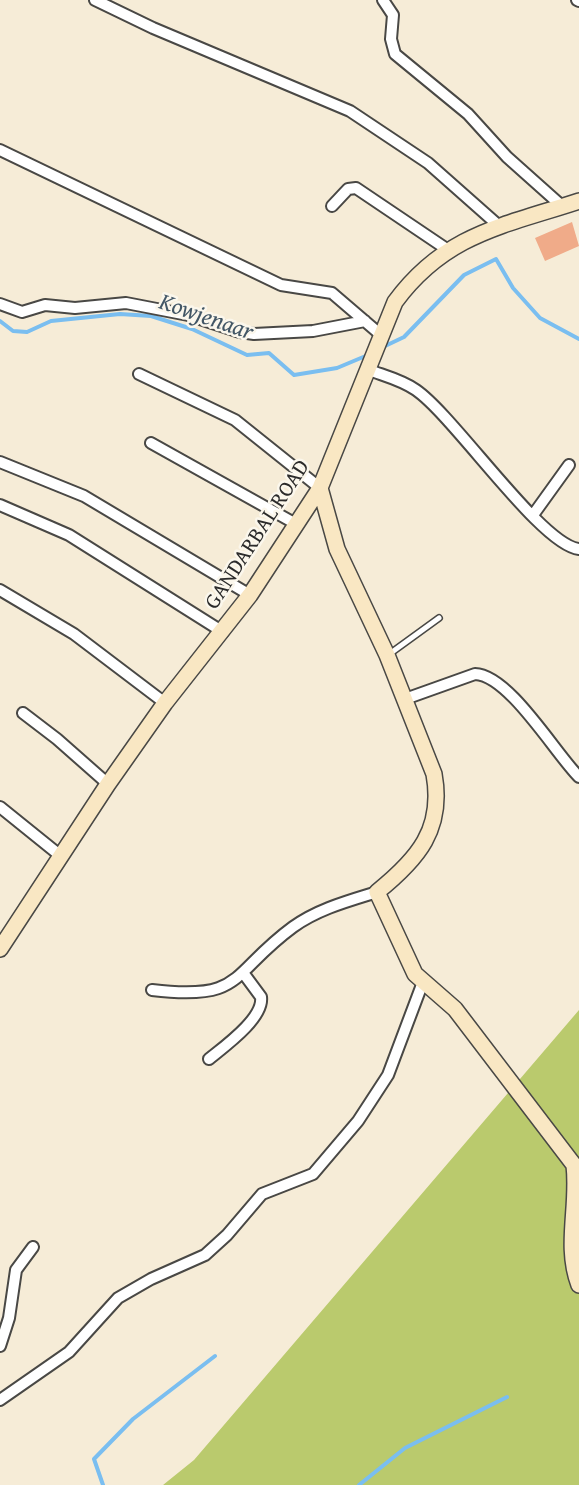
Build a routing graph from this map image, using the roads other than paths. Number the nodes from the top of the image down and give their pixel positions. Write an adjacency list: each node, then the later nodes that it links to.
1 (95, 0): 7 (street)
2 (383, 0): 6 (street)
3 (0, 150): 10 (street)
4 (579, 201): 6 (street, GANDARBAL ROAD)
5 (332, 207): 8 (street)
6 (563, 207): 7 (street, GANDARBAL ROAD)
7 (498, 225): 8 (street, GANDARBAL ROAD)
8 (448, 250): 11 (street, GANDARBAL ROAD)
9 (0, 304): 10 (street)
10 (365, 321): 11 (street)
11 (381, 336): 12 (street, GANDARBAL ROAD)
12 (369, 370): 17 (street, GANDARBAL ROAD); 19 (street)
13 (139, 374): 17 (street)
14 (151, 443): 20 (street)
15 (0, 462): 23 (street)
16 (569, 465): 19 (street)
17 (320, 488): 20 (street, GANDARBAL ROAD); 26 (street)
18 (0, 505): 25 (street)
19 (533, 515): 21 (street)
20 (296, 524): 23 (street, GANDARBAL ROAD)
21 (579, 549)
22 (0, 590): 28 (street)
23 (250, 595): 25 (street, GANDARBAL ROAD)
24 (439, 618): 26 (lane)
25 (223, 632): 28 (street, GANDARBAL ROAD)
26 (387, 656): 27 (street)
27 (405, 699): 30 (street); 34 (street)
28 (165, 703): 31 (street, GANDARBAL ROAD)
29 (23, 713): 31 (street)
30 (579, 777)
31 (108, 784): 33 (street, GANDARBAL ROAD)
32 (0, 807): 33 (street)
33 (62, 857): 35 (street, GANDARBAL ROAD)
34 (377, 892): 36 (street); 37 (street)
35 (0, 949)
36 (244, 974): 38 (street); 39 (street)
37 (423, 982): 41 (street); 43 (street)
38 (152, 990)
39 (209, 1059)
40 (33, 1247): 42 (street)
41 (579, 1285)
42 (0, 1346)
43 (0, 1400)

